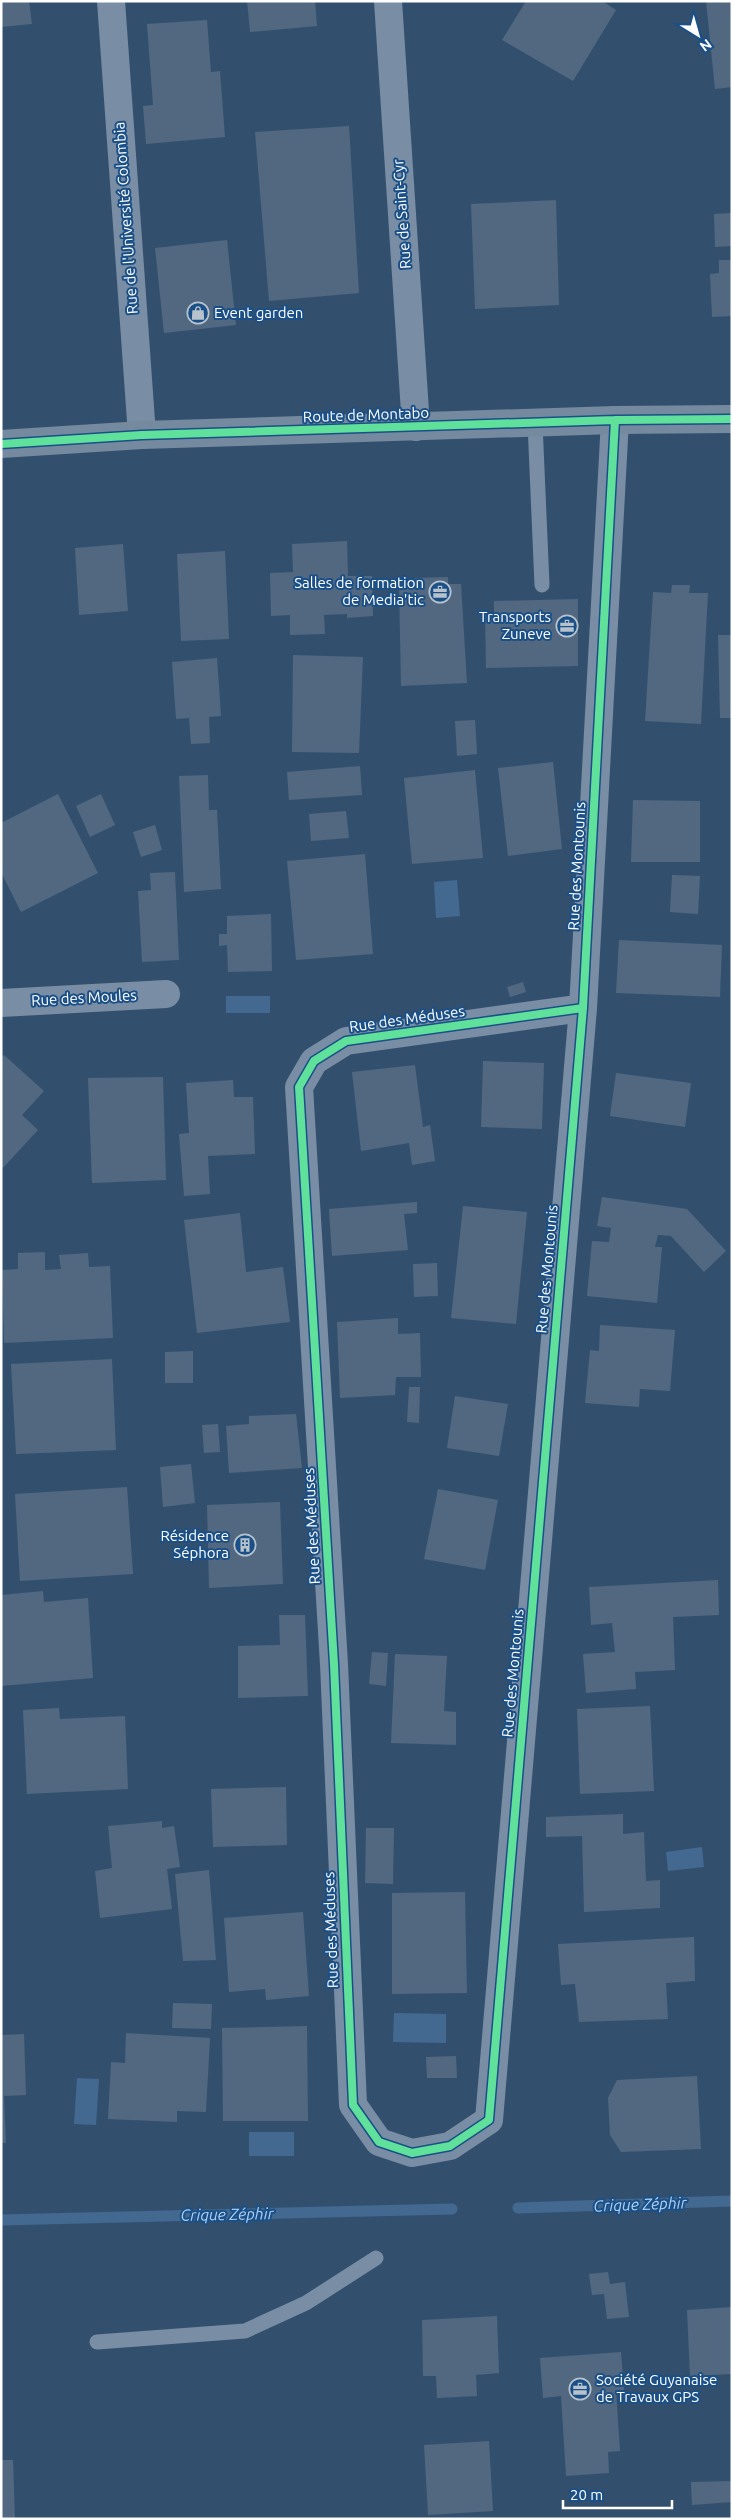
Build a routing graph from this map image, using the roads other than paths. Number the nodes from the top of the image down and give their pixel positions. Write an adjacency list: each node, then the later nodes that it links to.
1 (111, 1): 7 (street, Rue de l'Université Colombia)
2 (388, 1): 6 (street, Rue de Saint-Cyr)
3 (732, 419): 4 (main road, Route de Montabo)
4 (615, 420): 5 (main road, Route de Montabo); 12 (street, Rue des Montounis)
5 (535, 423): 6 (main road, Route de Montabo); 9 (lane)
6 (416, 427): 7 (main road, Route de Montabo)
7 (142, 435): 8 (main road, Route de Montabo)
8 (1, 444)
9 (542, 585)
10 (166, 994): 11 (street, Rue des Moules)
11 (1, 1003)
12 (583, 1008): 13 (street, Rue des Montounis); 13 (street, Rue des Méduses)
13 (489, 2120)
14 (376, 2258): 15 (lane)
15 (97, 2342)

